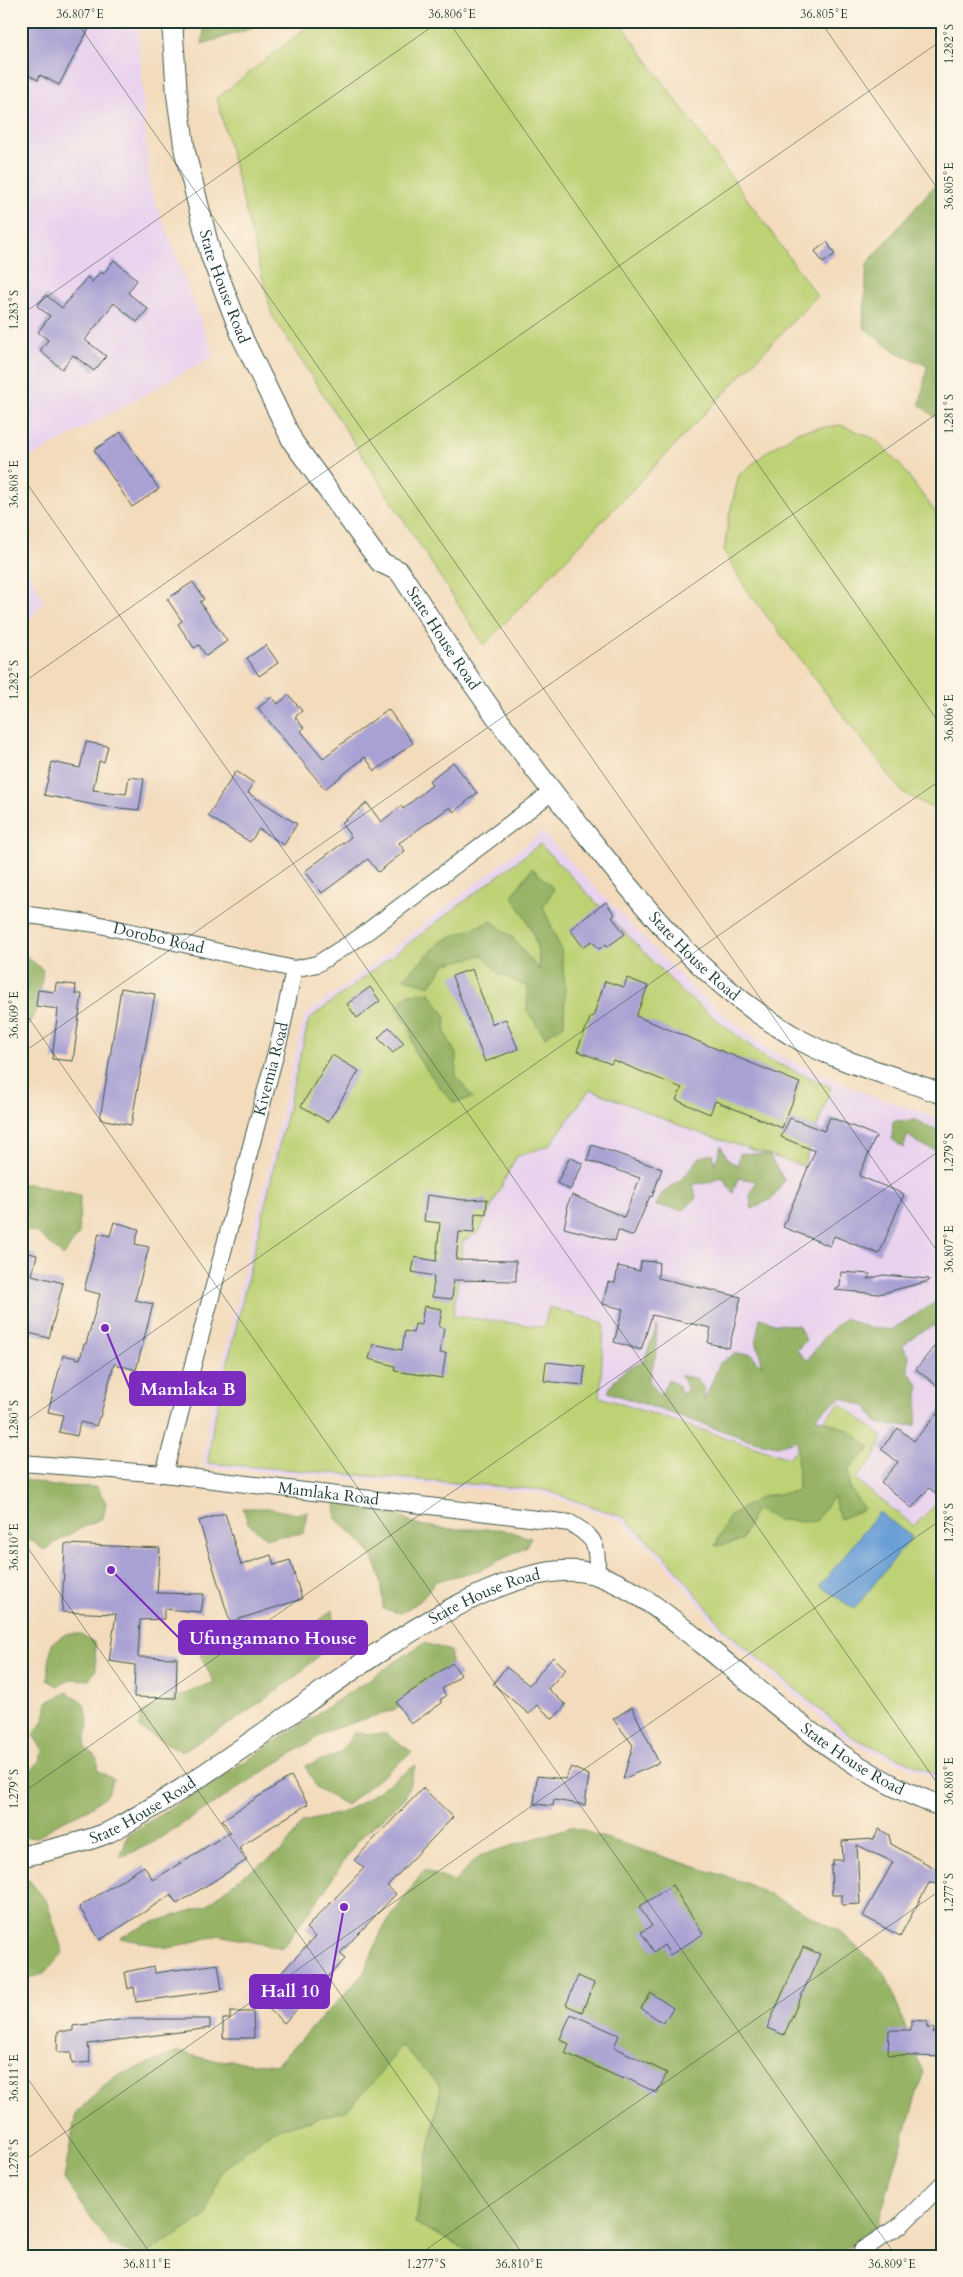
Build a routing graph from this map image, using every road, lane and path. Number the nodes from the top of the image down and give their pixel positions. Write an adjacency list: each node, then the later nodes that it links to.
1 (172, 21): 2 (street, State House Road)
2 (552, 792): 4 (street); 5 (street, State House Road)
3 (21, 914): 4 (street, Dorobo Road)
4 (294, 969): 7 (street, Kivemia Road)
5 (942, 1094)
6 (21, 1463): 7 (street, Mamlaka Road)
7 (164, 1474): 8 (street, Mamlaka Road)
8 (597, 1574): 9 (street, State House Road); 10 (street, State House Road)
9 (942, 1806)
10 (21, 1857)
11 (942, 2184): 12 (street)
12 (862, 2250)

